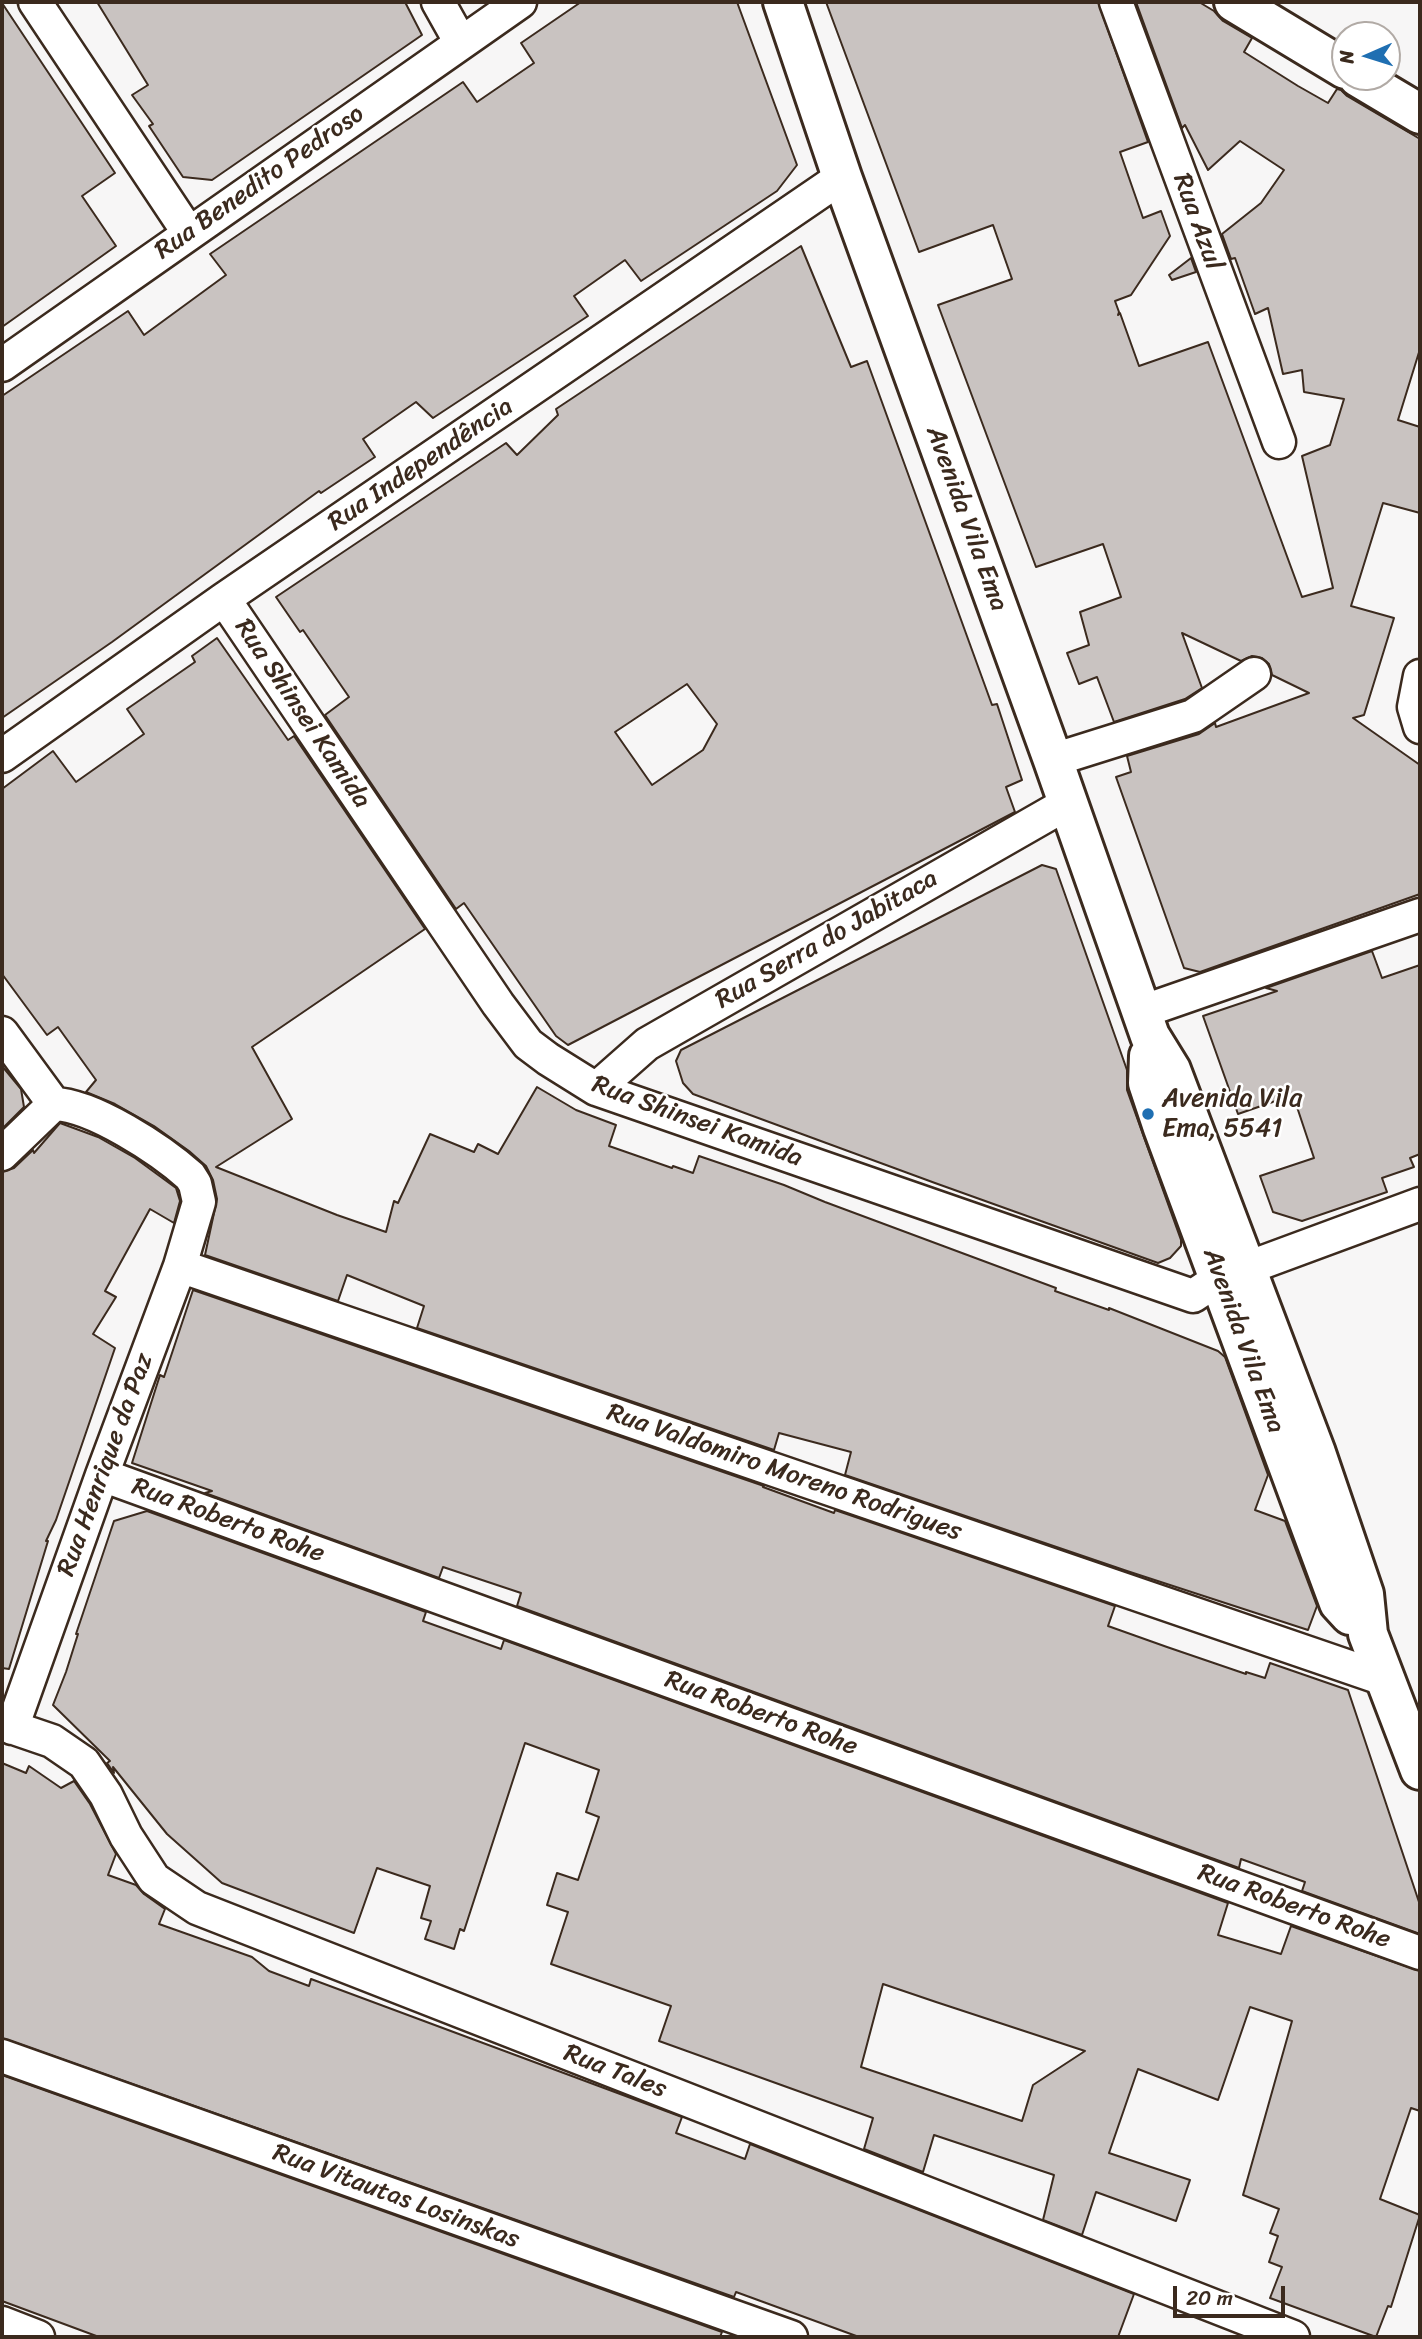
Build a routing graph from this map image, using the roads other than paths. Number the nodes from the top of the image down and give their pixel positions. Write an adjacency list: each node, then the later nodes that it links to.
1 (35, 2): 12 (street)
2 (438, 2): 7 (street)
3 (520, 2): 7 (street, Rua Benedito Pedroso)
4 (783, 2): 11 (main road, Avenida Vila Ema)
5 (1116, 2): 14 (street, Rua Azul)
6 (1240, 3): 8 (main road)
7 (461, 43): 12 (street, Rua Benedito Pedroso)
8 (1331, 60)
9 (1382, 91): 10 (main road)
10 (1420, 114)
11 (842, 177): 15 (street, Rua Independência); 20 (main road, Avenida Vila Ema)
12 (188, 232): 13 (street, Rua Benedito Pedroso)
13 (2, 365)
14 (1279, 442)
15 (224, 599): 19 (street, Rua Independência); 25 (street, Rua Shinsei Kamida)
16 (1254, 674): 20 (street)
17 (1420, 676): 18 (street)
18 (1420, 727)
19 (2, 756)
20 (1053, 761): 21 (main road, Avenida Vila Ema)
21 (1068, 803): 23 (main road, Avenida Vila Ema); 25 (street, Rua Serra do Jabitaca)
22 (1420, 915): 23 (street)
23 (1145, 1024): 30 (main road, Avenida Vila Ema)
24 (2, 1033): 26 (street)
25 (596, 1089): 30 (street, Rua Shinsei Kamida)
26 (54, 1104): 27 (street); 29 (street, Rua Henrique da Paz)
27 (2, 1154)
28 (1420, 1204): 30 (street)
29 (180, 1266): 31 (street, Rua Henrique da Paz); 32 (street, Rua Valdomiro Moreno Rodrigues)
30 (1233, 1273): 32 (main road, Avenida Vila Ema)
31 (102, 1475): 33 (street, Rua Henrique da Paz); 35 (street, Rua Roberto Rohe)
32 (1387, 1680): 34 (main road, Avenida Vila Ema)
33 (7, 1726): 40 (street, Rua Tales)
34 (1420, 1770)
35 (1420, 1953)
36 (2, 2056): 39 (street, Rua Vitautas Losinskas)
37 (2, 2323): 38 (street)
38 (38, 2337)
39 (791, 2337)
40 (1293, 2337)

